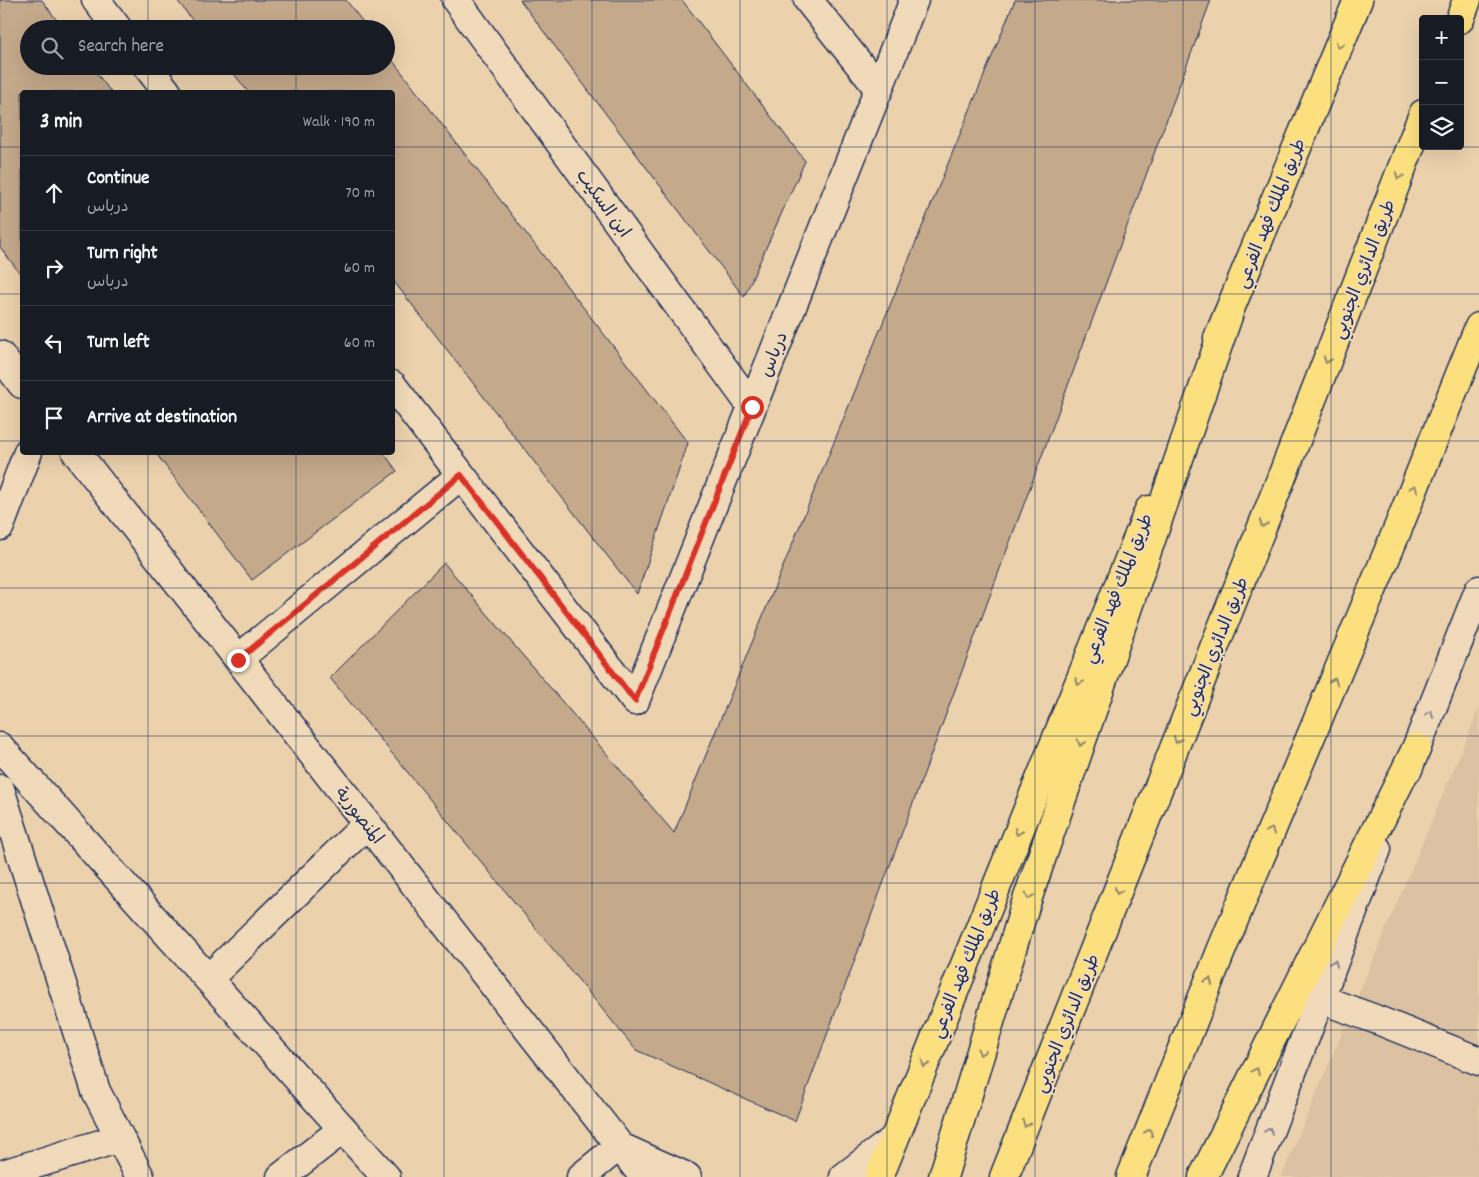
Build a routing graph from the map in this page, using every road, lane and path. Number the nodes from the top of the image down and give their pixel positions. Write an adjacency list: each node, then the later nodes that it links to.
1 (96, 0): 8 (street)
2 (456, 0): 18 (street, ابن السكيب)
3 (808, 0): 10 (street)
4 (914, 0): 10 (street, درباس)
5 (1358, 0): 13 (main road, طريق الملك فهد الفرعي, one-way to 13)
6 (1467, 0): 7 (main road)
7 (1461, 15)
8 (111, 20)
9 (154, 75): 11 (street)
10 (879, 89): 18 (street, درباس)
11 (165, 90)
12 (1419, 124): 46 (main road, طريق الدائري الجنوبي, one-way to 46)
13 (1228, 316): 34 (main road, طريق الملك فهد الفرعي, one-way to 34); 45 (main road, one-way to 45)
14 (1479, 327): 47 (main road, one-way to 14)
15 (0, 355): 16 (street)
16 (20, 381)
17 (395, 389): 21 (street, درباس)
18 (752, 407): 21 (street, درباس)
19 (27, 455): 22 (street)
20 (78, 455): 24 (street, المنصورية)
21 (461, 475): 24 (street)
22 (0, 526)
23 (1479, 590): 26 (street, one-way to 23)
24 (238, 660): 28 (street, المنصورية)
25 (0, 747): 29 (street)
26 (1417, 747): 30 (street, one-way to 26); 48 (main road, one-way to 26)
27 (0, 789): 33 (street)
28 (367, 824): 29 (street); 35 (street, المنصورية)
29 (208, 979): 32 (street)
30 (1320, 1000): 31 (street); 49 (street, one-way to 30)
31 (1479, 1061)
32 (343, 1129): 38 (street); 39 (street)
33 (120, 1138): 36 (street); 37 (street)
34 (894, 1139): 43 (street); 44 (main road, طريق الملك فهد الفرعي)
35 (619, 1146): 40 (street); 41 (street, المنصورية); 42 (street)
36 (0, 1175)
37 (140, 1177)
38 (281, 1177)
39 (386, 1177)
40 (581, 1177)
41 (644, 1177)
42 (687, 1177)
43 (844, 1177)
44 (879, 1177)
45 (943, 1177)
46 (1004, 1177)
47 (1131, 1177)
48 (1203, 1177)
49 (1252, 1177)

